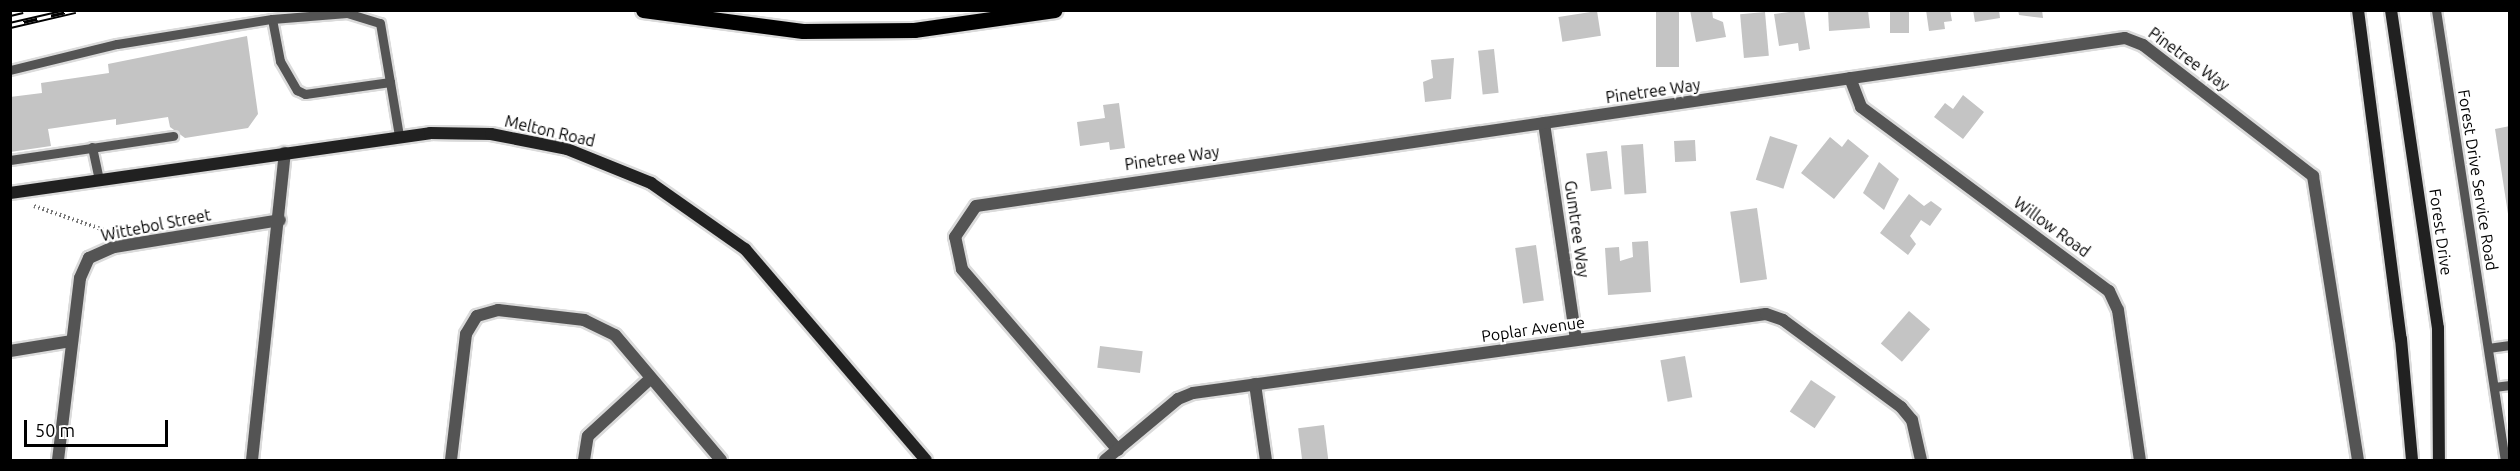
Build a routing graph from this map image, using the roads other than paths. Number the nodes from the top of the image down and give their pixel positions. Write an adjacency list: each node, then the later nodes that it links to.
1 (643, 10): 2 (main road)
2 (1055, 10)
3 (2358, 10): 40 (street)
4 (2391, 10): 41 (street, Forest Drive)
5 (2436, 10): 22 (lane, Forest Drive Service Road)
6 (272, 19): 7 (lane); 9 (lane); 9 (lane)
7 (10, 70)
8 (1850, 78): 10 (street, Pinetree Way); 38 (street, Willow Road); 39 (street, Pinetree Way)
9 (390, 82): 12 (lane)
10 (1544, 123): 19 (street, Gumtree Way); 28 (street, Pinetree Way)
11 (173, 136): 13 (lane)
12 (399, 136): 14 (street, Melton Road); 34 (street, Melton Road)
13 (92, 147): 15 (lane); 16 (lane)
14 (285, 153): 16 (street, Melton Road); 18 (street)
15 (10, 159)
16 (99, 179): 17 (street, Melton Road)
17 (10, 193)
18 (280, 220): 20 (street, Wittebol Street); 30 (street)
19 (1576, 339): 25 (street, Poplar Avenue); 37 (street, Poplar Avenue)
20 (72, 341): 23 (street); 29 (street, Wittebol Street)
21 (2510, 345): 22 (lane)
22 (2488, 348): 27 (lane, Forest Drive Service Road)
23 (10, 351)
24 (650, 379): 31 (street); 32 (street); 33 (street)
25 (1255, 384): 28 (street, Poplar Avenue); 36 (street)
26 (2510, 385): 27 (lane)
27 (2494, 387): 42 (lane, Forest Drive Service Road)
28 (1118, 450): 35 (street, Poplar Avenue)
29 (58, 460)
30 (252, 460)
31 (451, 460)
32 (584, 460)
33 (721, 460)
34 (926, 460)
35 (1105, 460)
36 (1266, 460)
37 (1921, 460)
38 (2140, 460)
39 (2358, 460)
40 (2412, 460)
41 (2439, 460)
42 (2505, 460)

